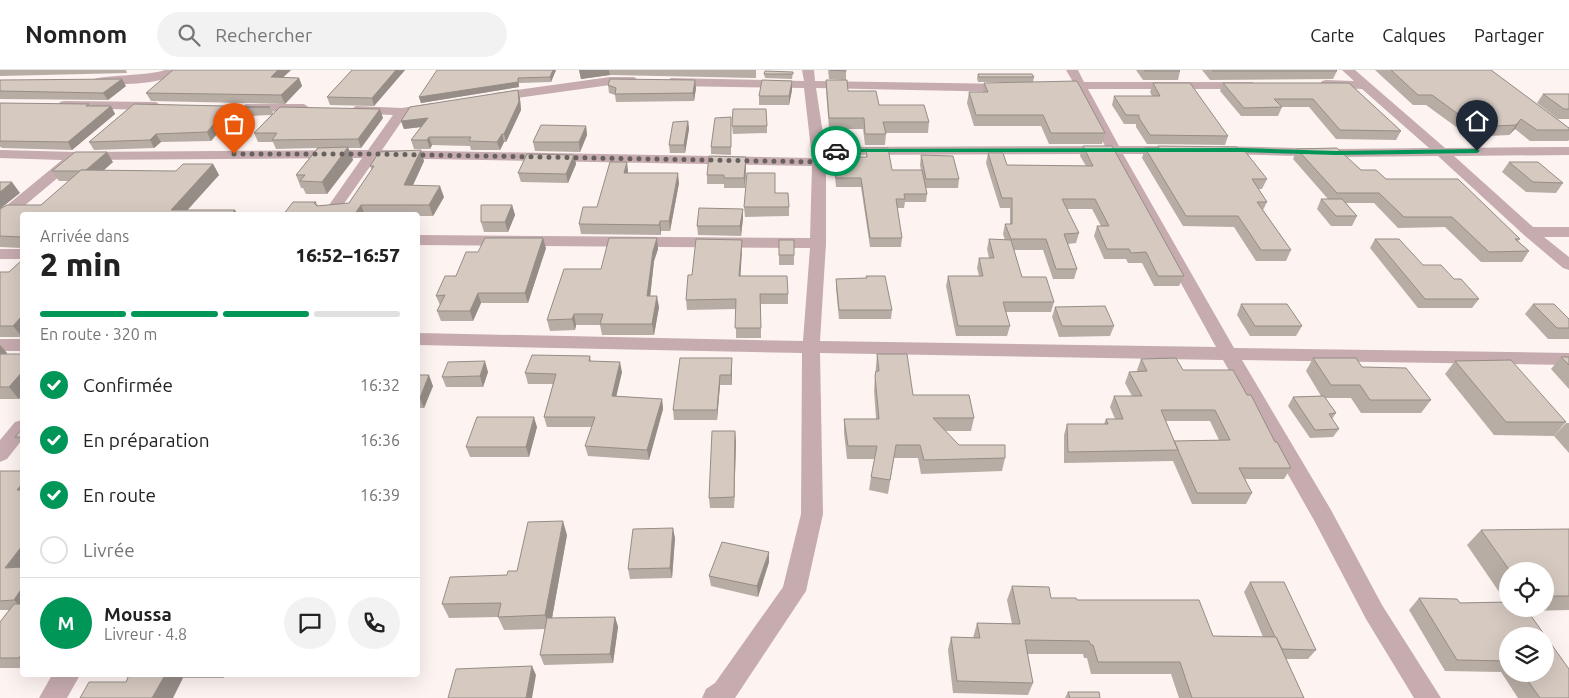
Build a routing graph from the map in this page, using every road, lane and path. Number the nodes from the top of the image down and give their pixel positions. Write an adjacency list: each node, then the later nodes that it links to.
1 (175, 70): 5 (street)
2 (1072, 70): 9 (street)
3 (1348, 70): 8 (street)
4 (809, 78): 10 (street); 12 (street); 31 (street)
5 (87, 80)
6 (1318, 84): 8 (street)
7 (1258, 85): 9 (street)
8 (1364, 85): 26 (street)
9 (1079, 86): 11 (street); 23 (street)
10 (1025, 87)
11 (1043, 87)
12 (487, 98)
13 (449, 104): 20 (street)
14 (49, 105): 15 (street)
15 (136, 106): 16 (street); 21 (street)
16 (166, 106)
17 (233, 107): 18 (street)
18 (320, 109)
19 (339, 109): 20 (street)
20 (402, 112): 29 (street)
21 (121, 118)
22 (91, 143): 30 (street)
23 (1114, 150): 24 (street); 31 (street); 45 (street)
24 (1183, 150)
25 (1202, 150): 26 (street)
26 (1440, 151): 27 (street); 34 (street)
27 (1569, 151)
28 (0, 154): 30 (street)
29 (372, 154): 30 (street); 31 (street); 32 (street)
30 (76, 156): 33 (street)
31 (819, 156): 37 (street)
32 (331, 212)
33 (0, 219)
34 (1529, 232): 35 (street); 40 (street)
35 (1569, 232)
36 (420, 240): 37 (street)
37 (818, 243): 44 (street)
38 (0, 254): 39 (street)
39 (20, 254)
40 (1569, 265)
41 (420, 339): 44 (street)
42 (20, 345): 43 (street)
43 (0, 346)
44 (811, 347): 45 (street); 51 (street)
45 (1229, 354): 46 (street); 52 (street)
46 (1569, 359)
47 (20, 429): 48 (street)
48 (0, 454)
49 (66, 677): 50 (street)
50 (52, 698)
51 (715, 698)
52 (1428, 698)

